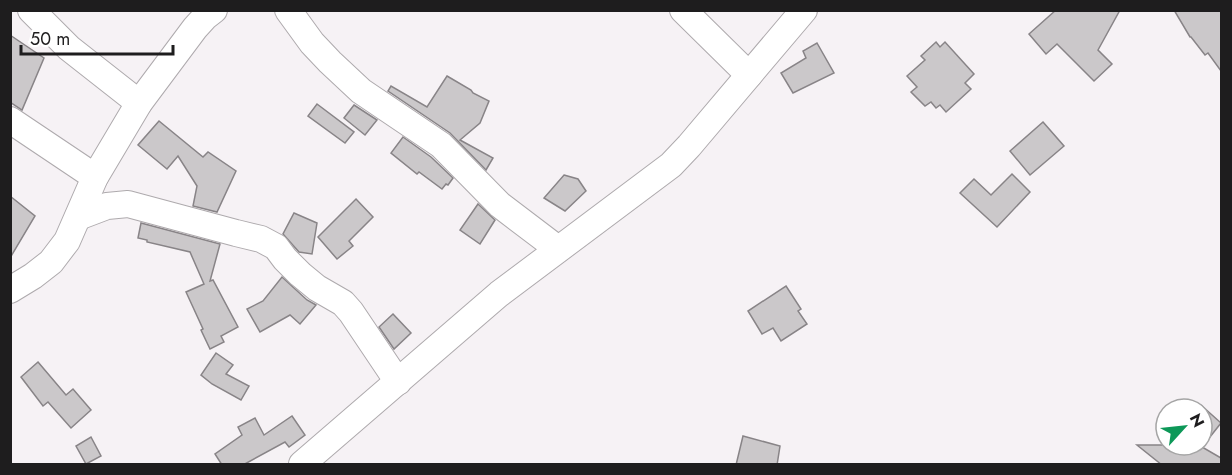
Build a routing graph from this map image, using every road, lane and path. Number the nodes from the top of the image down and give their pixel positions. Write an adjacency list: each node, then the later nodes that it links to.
1 (31, 10): 7 (street)
2 (214, 10): 7 (street)
3 (288, 10): 11 (street)
4 (683, 10): 6 (street)
5 (804, 10): 6 (street)
6 (749, 75): 11 (street)
7 (139, 103): 9 (street)
8 (10, 120): 9 (street)
9 (95, 177): 10 (street)
10 (78, 217): 12 (street); 13 (street)
11 (558, 249): 13 (street)
12 (10, 290)
13 (398, 382): 14 (street)
14 (303, 465)

